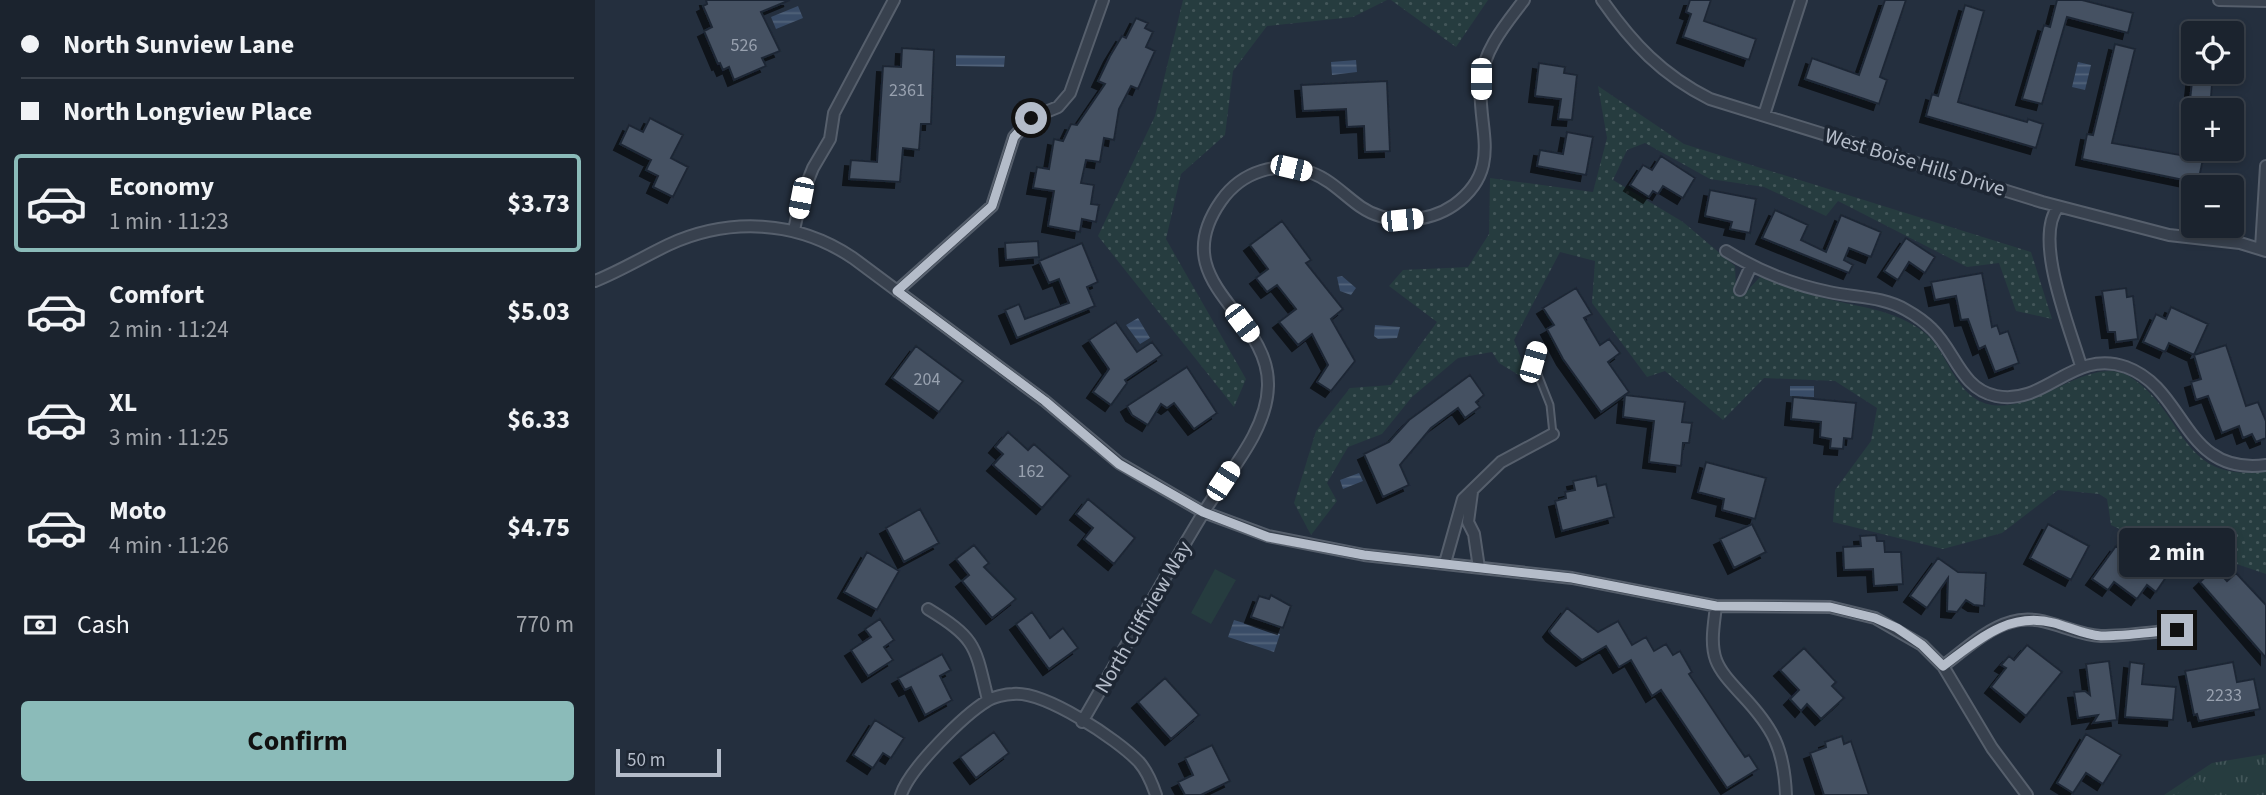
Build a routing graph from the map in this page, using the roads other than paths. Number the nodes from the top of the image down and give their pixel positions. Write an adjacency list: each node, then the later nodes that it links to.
1 (894, 0): 11 (street)
2 (1103, 0): 17 (street)
3 (1524, 0): 23 (street, North Cliffview Way)
4 (1602, 0): 8 (street, West Boise Hills Drive)
5 (1801, 0): 8 (street)
6 (2219, 0): 7 (street)
7 (2266, 1)
8 (1764, 115): 10 (street, West Boise Hills Drive)
9 (2266, 166): 12 (street)
10 (2058, 206): 12 (street, West Boise Hills Drive); 19 (street)
11 (795, 230): 15 (street); 17 (street)
12 (2264, 250)
13 (1726, 251): 14 (street)
14 (1751, 266): 16 (street); 19 (street)
15 (595, 281)
16 (1740, 289)
17 (897, 291): 23 (street)
18 (1537, 348): 20 (lane)
19 (2081, 366): 21 (street)
20 (1553, 433): 22 (street)
21 (2266, 465)
22 (1472, 492): 24 (street); 25 (street)
23 (1203, 512): 26 (street); 33 (street, North Cliffview Way)
24 (1454, 527): 25 (street); 26 (street)
25 (1471, 529): 27 (street)
26 (1445, 563): 27 (street)
27 (1479, 568): 28 (street)
28 (1716, 606): 31 (street); 36 (street)
29 (928, 608): 32 (street)
30 (2177, 630): 31 (street)
31 (1943, 666): 37 (street)
32 (988, 700): 33 (street); 34 (street)
33 (1083, 722): 35 (street)
34 (901, 795)
35 (1156, 795)
36 (1786, 795)
37 (2027, 795)

